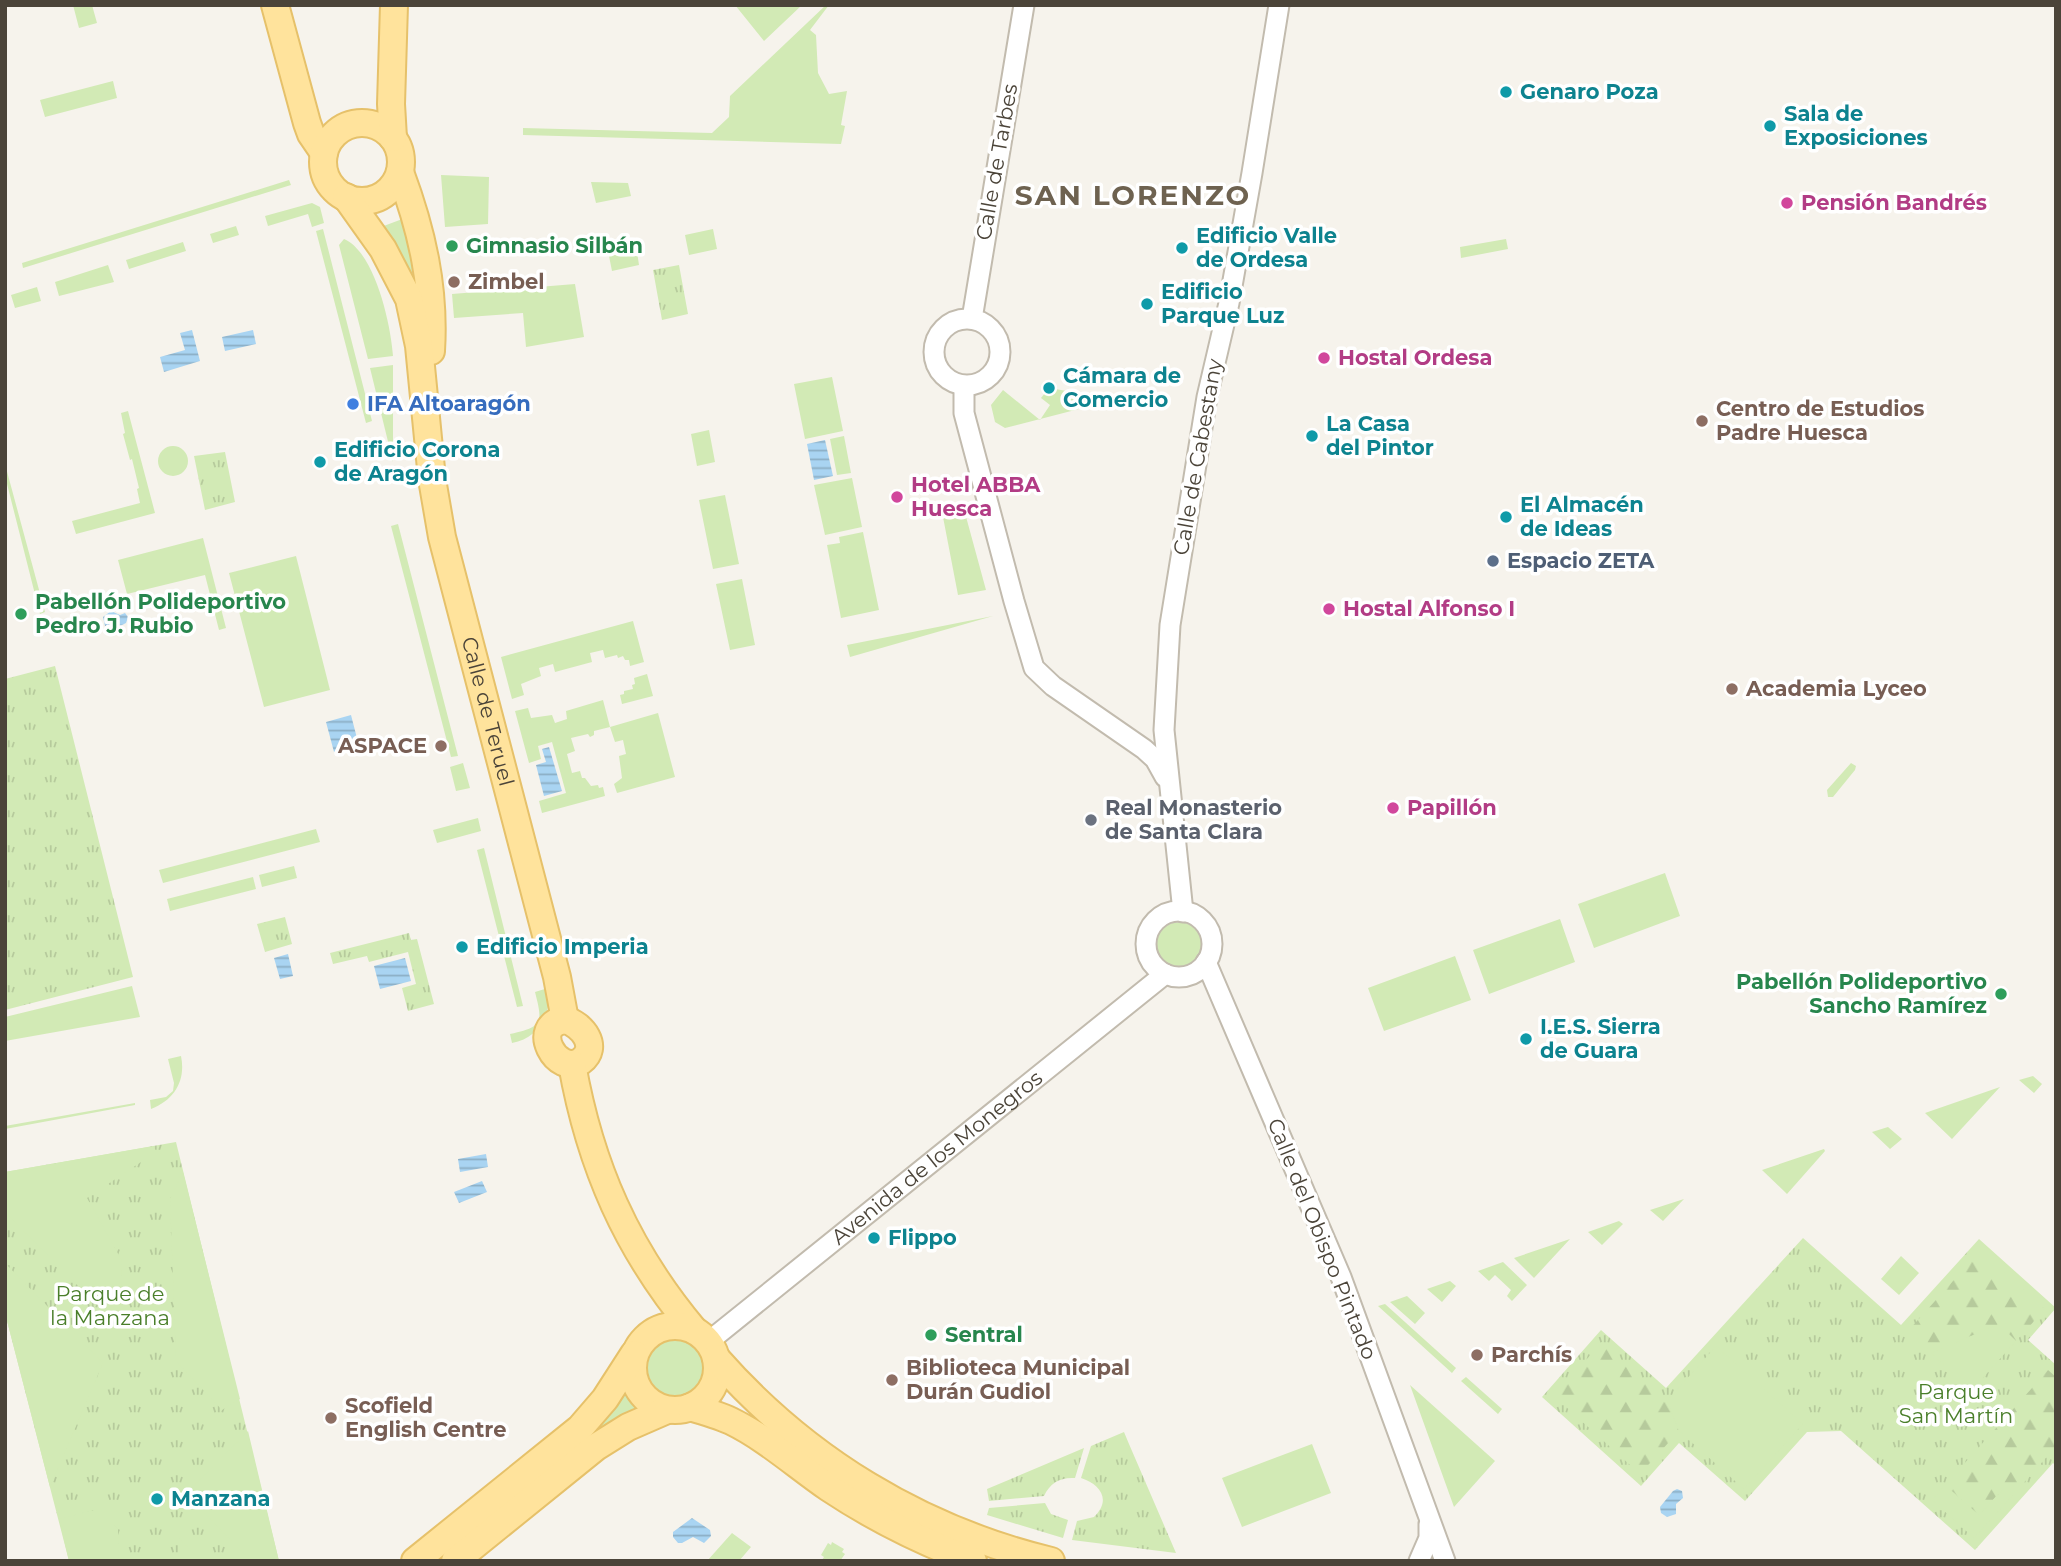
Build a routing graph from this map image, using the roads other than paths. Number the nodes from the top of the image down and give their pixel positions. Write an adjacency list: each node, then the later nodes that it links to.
1 (275, 5): 6 (main road)
2 (394, 5): 5 (main road)
3 (1024, 5): 9 (street, Calle de Tarbes)
4 (1279, 5): 12 (street, Calle de Cabestany)
5 (393, 138): 6 (main road); 7 (main road)
6 (324, 153): 8 (main road)
7 (400, 172): 8 (main road); 11 (main road, Calle de Teruel)
8 (346, 197): 11 (main road, Calle de Teruel)
9 (972, 319): 10 (street); 10 (street)
10 (964, 386): 12 (street)
11 (425, 398): 16 (main road, Calle de Teruel)
12 (1168, 784): 13 (street, Calle de Cabestany)
13 (1184, 912): 14 (street); 15 (street)
14 (1206, 962): 15 (street); 21 (street, Calle del Obispo Pintado)
15 (1161, 977): 18 (street, Avenida de los Monegros)
16 (644, 1263): 17 (main road); 18 (main road)
17 (659, 1328): 18 (main road); 19 (main road)
18 (706, 1343): 20 (main road); 25 (main road)
19 (634, 1354): 20 (main road); 22 (main road)
20 (679, 1408): 23 (main road); 24 (main road)
21 (1430, 1520): 26 (street); 27 (street, Calle del Obispo Pintado)
22 (415, 1561)
23 (456, 1561)
24 (973, 1561)
25 (1051, 1561)
26 (1419, 1561)
27 (1445, 1561)

